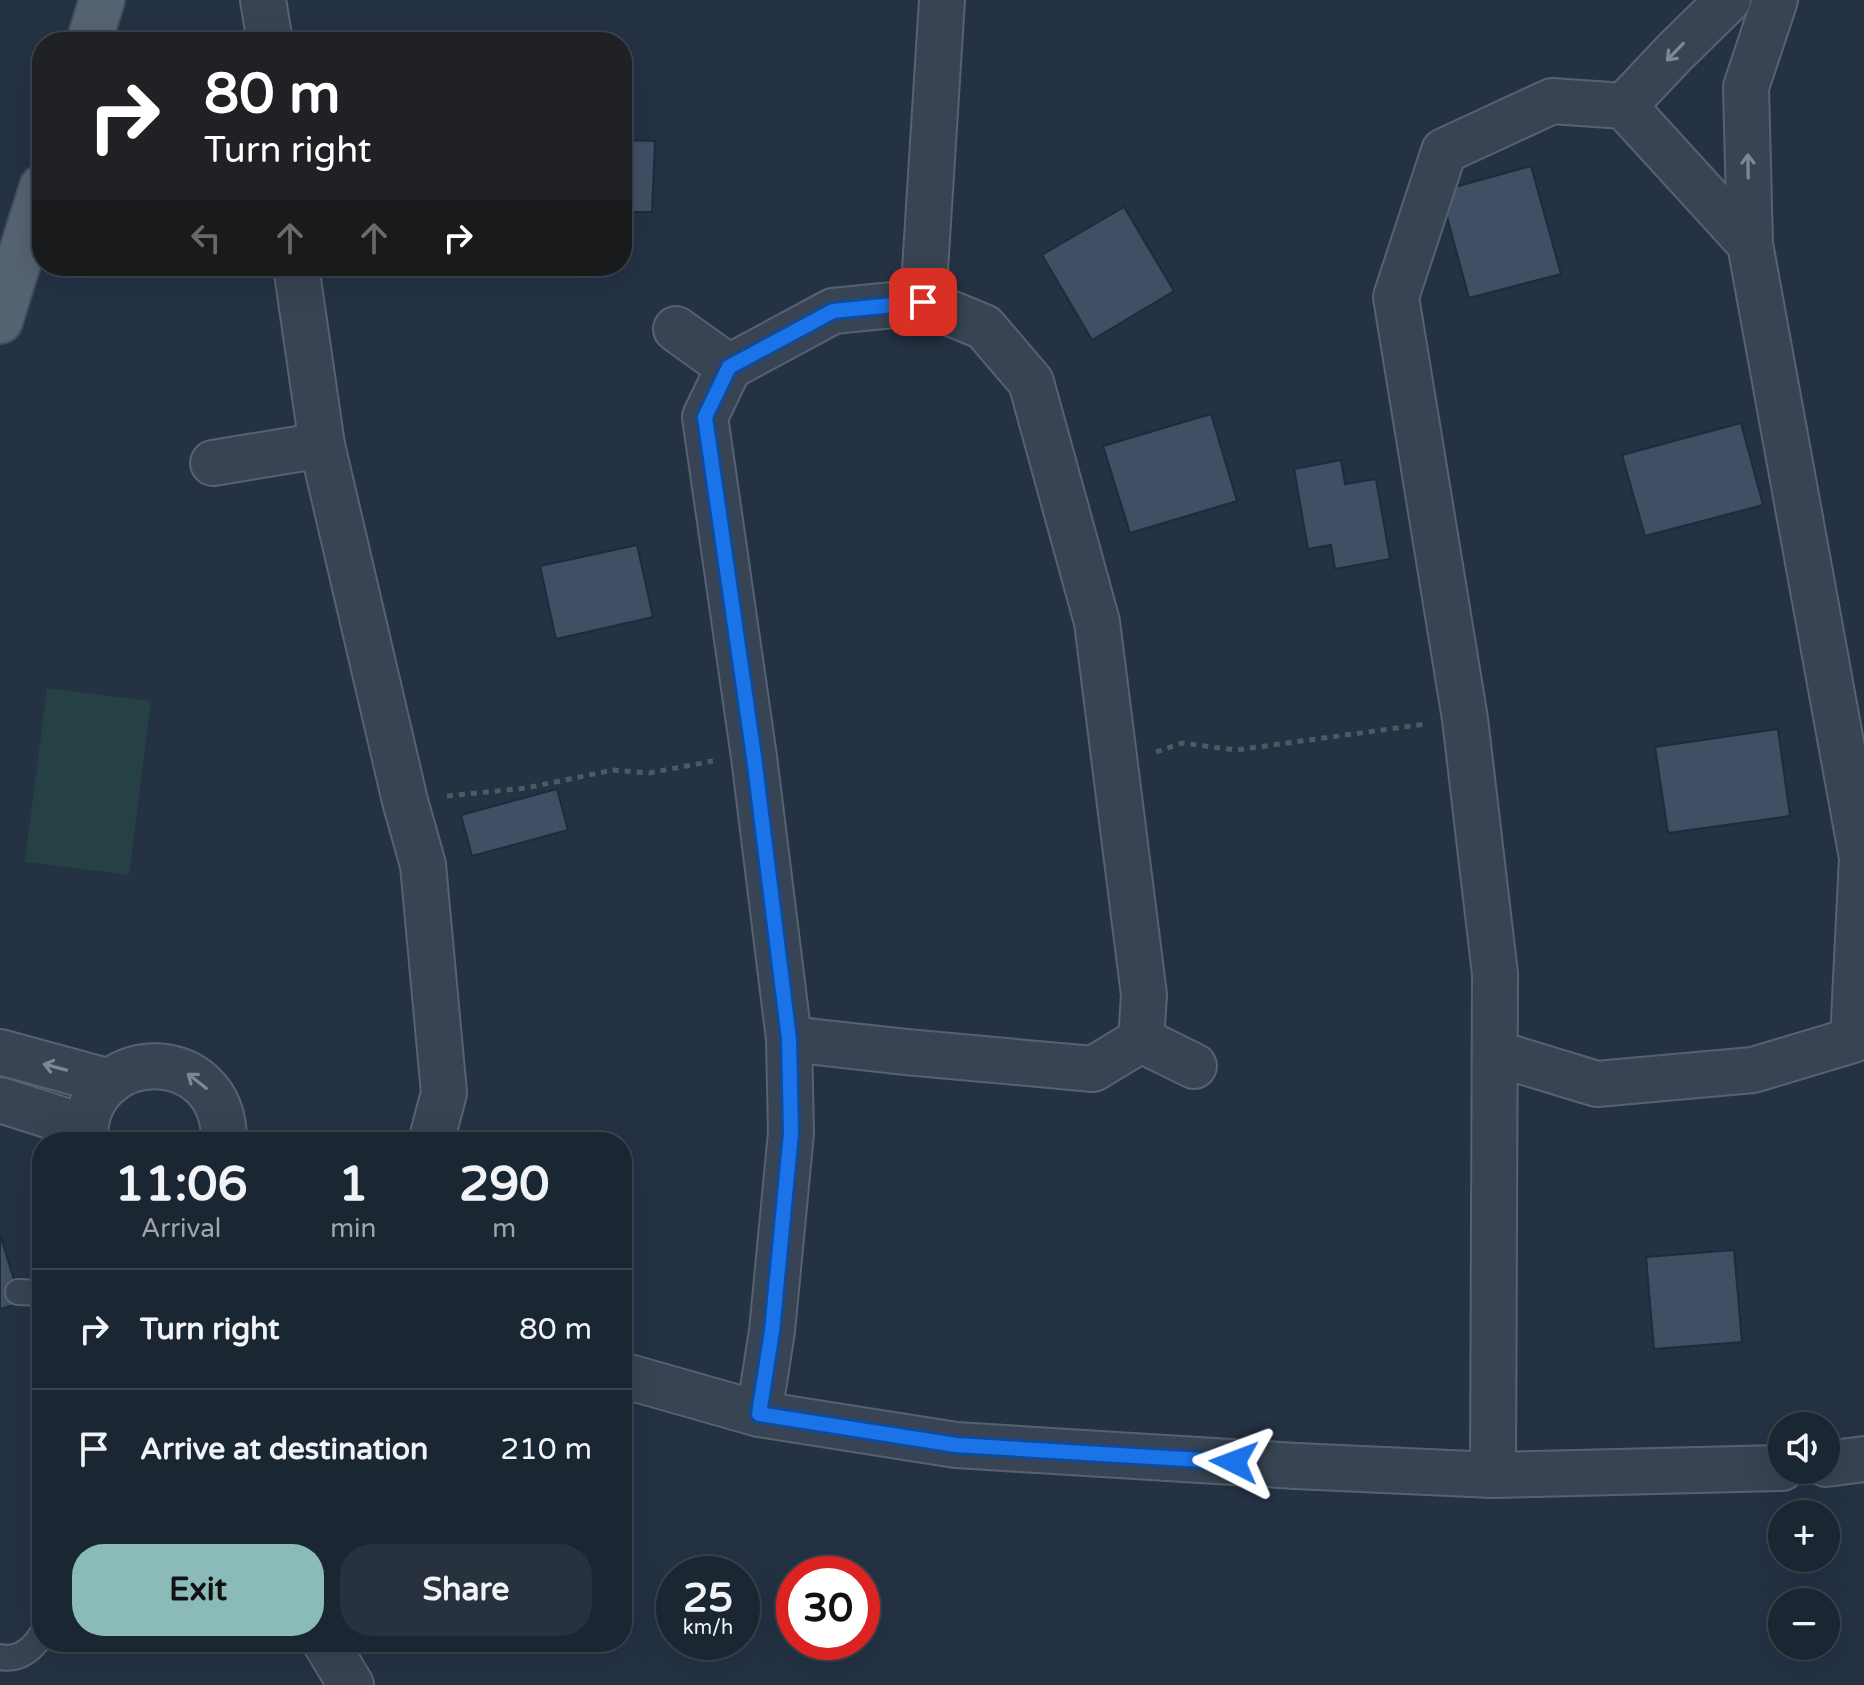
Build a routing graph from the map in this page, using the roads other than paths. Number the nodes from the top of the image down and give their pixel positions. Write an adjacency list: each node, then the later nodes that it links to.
1 (102, 0): 6 (main road)
2 (263, 0): 7 (street)
3 (942, 0): 12 (street)
4 (1728, 0): 8 (street, one-way to 8)
5 (1775, 0): 10 (street, one-way to 5)
6 (92, 32)
7 (268, 32)
8 (1624, 106): 10 (street); 22 (street)
9 (32, 219): 13 (main road)
10 (1750, 244): 20 (street)
11 (297, 276): 16 (street)
12 (923, 302): 15 (street); 19 (street)
13 (0, 321)
14 (676, 329): 15 (street)
15 (729, 367): 18 (street)
16 (322, 445): 17 (street); 29 (street)
17 (213, 463)
18 (789, 1039): 19 (street); 31 (street)
19 (1141, 1040): 23 (street)
20 (1858, 1043): 22 (street)
21 (0, 1052): 24 (street, one-way to 21)
22 (1495, 1053): 35 (street)
23 (1194, 1066)
24 (110, 1082): 27 (street); 28 (street, one-way to 24)
25 (0, 1100): 26 (street)
26 (78, 1132)
27 (86, 1132)
28 (224, 1132)
29 (434, 1132)
30 (632, 1378): 31 (street)
31 (759, 1414): 35 (street)
32 (1864, 1459): 33 (street)
33 (1840, 1462)
34 (1768, 1468): 35 (street)
35 (1493, 1475)
36 (32, 1649): 38 (lane)
37 (331, 1652): 39 (street)
38 (0, 1657)
39 (351, 1685)

